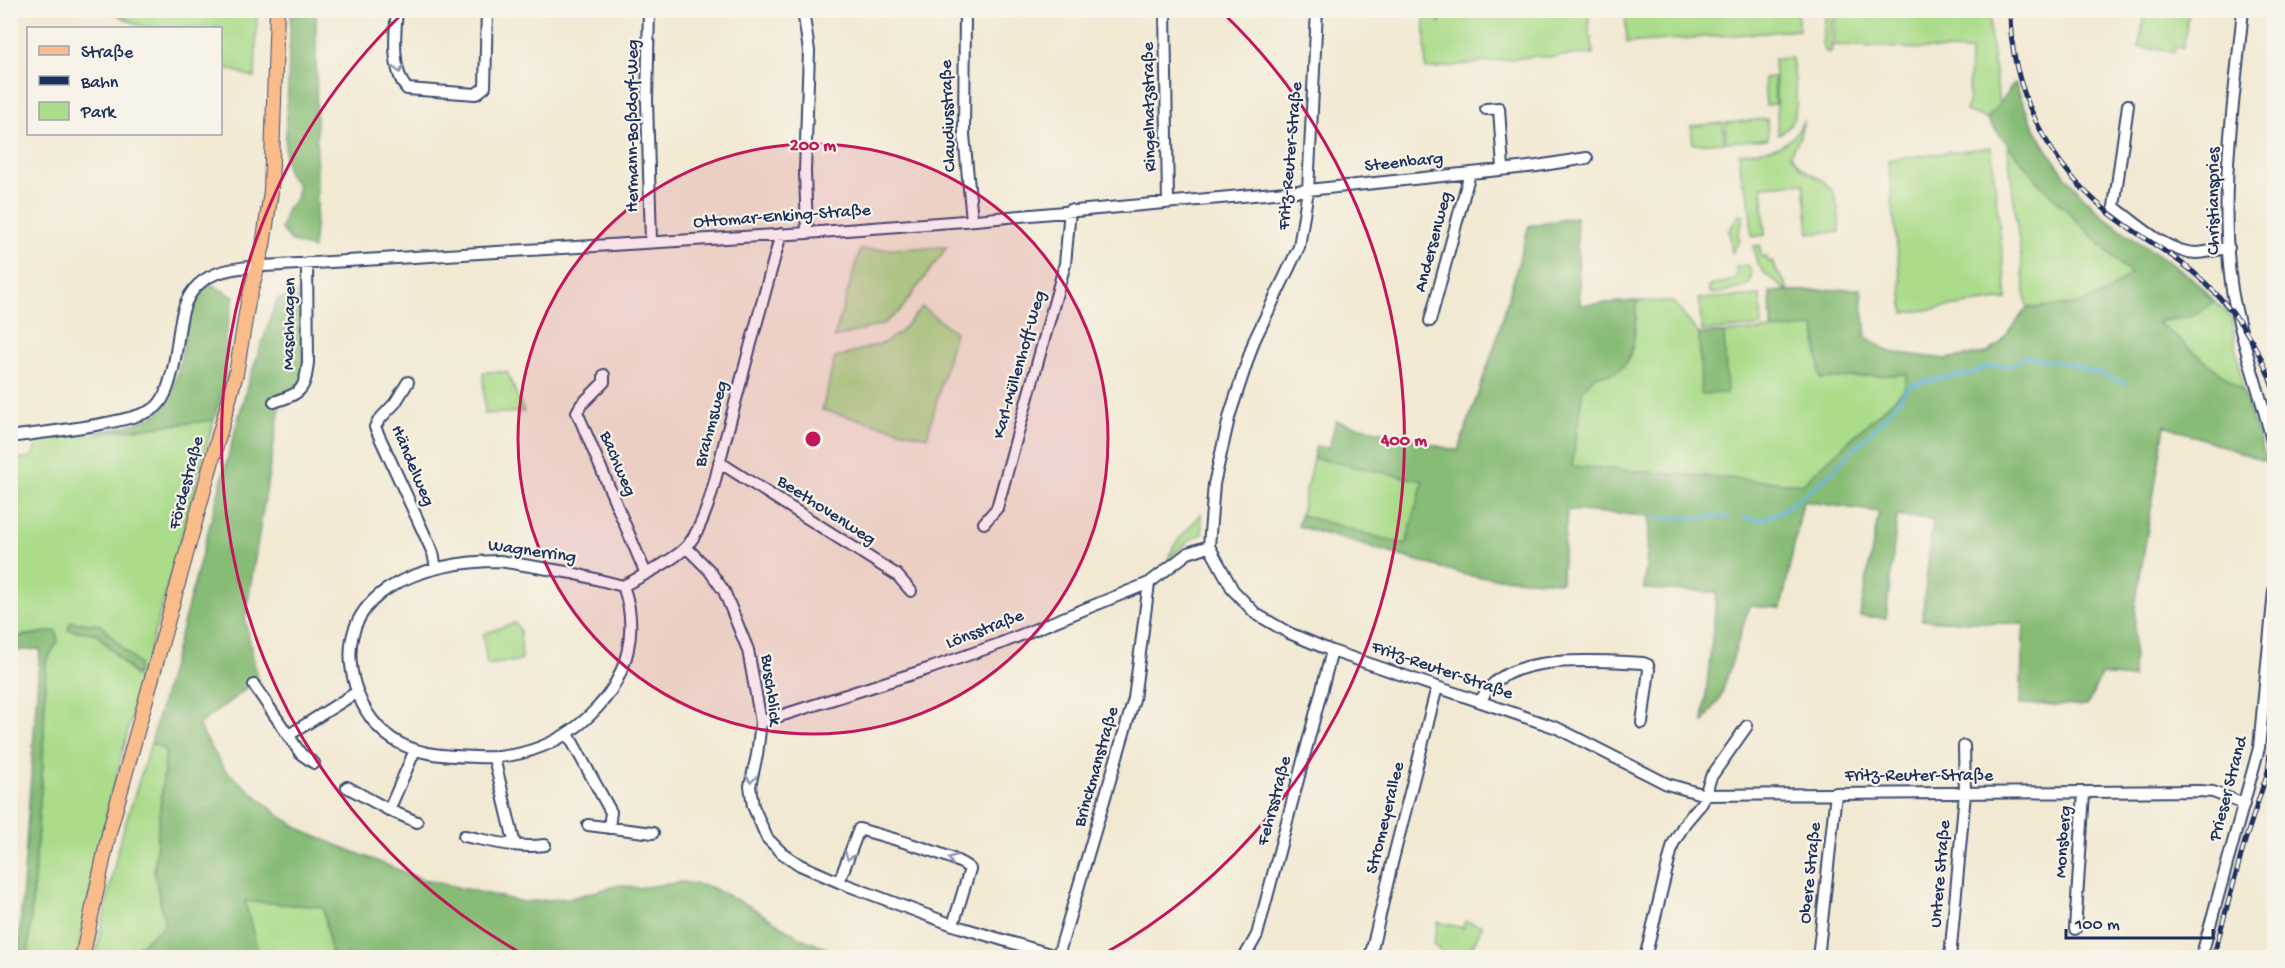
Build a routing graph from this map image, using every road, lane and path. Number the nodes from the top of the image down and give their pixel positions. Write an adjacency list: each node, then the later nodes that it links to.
1 (277, 10): 24 (main road, Fördestraße)
2 (397, 10): 3 (street, one-way to 3)
3 (487, 10)
4 (649, 10): 21 (street, Hermann-Boßdorf-Weg)
5 (803, 10): 19 (street)
6 (965, 10): 18 (street, Claudiusstraße)
7 (1165, 10): 16 (street, Ringelnatzstraße)
8 (1317, 10): 15 (street, Fritz-Reuter-Straße)
9 (2243, 10): 22 (street, Christianspries)
10 (2128, 105): 22 (street)
11 (1486, 109): 13 (street)
12 (1587, 158): 13 (street, Steenbarg)
13 (1503, 168): 14 (street, Steenbarg)
14 (1470, 173): 15 (street, Steenbarg); 25 (street, Andersenweg)
15 (1308, 190): 16 (street, Ottomar-Enking-Straße); 33 (street, Fritz-Reuter-Straße)
16 (1168, 202): 17 (street, Ottomar-Enking-Straße)
17 (1070, 210): 18 (street, Ottomar-Enking-Straße); 32 (street, Karl-Müllenhoff-Weg)
18 (972, 220): 19 (street, Ottomar-Enking-Straße)
19 (807, 233): 20 (street, Ottomar-Enking-Straße)
20 (781, 234): 21 (street, Ottomar-Enking-Straße); 31 (street, Brahmsweg)
21 (651, 242): 23 (street, Ottomar-Enking-Straße)
22 (2229, 248): 30 (street, Christianspries)
23 (307, 263): 24 (street, Ottomar-Enking-Straße); 28 (street, Maschhagen)
24 (258, 266): 29 (street, Ottomar-Enking-Straße); 73 (main road, Fördestraße)
25 (1430, 321)
26 (604, 375): 36 (street, Bachweg)
27 (408, 382): 35 (street, Händelweg)
28 (274, 402)
29 (10, 436)
30 (2274, 449)
31 (719, 462): 34 (street, Brahmsweg); 39 (street, Beethovenweg)
32 (984, 523)
33 (1209, 546): 37 (street, Lönsstraße); 41 (street, Fritz-Reuter-Straße)
34 (686, 547): 36 (street, Brahmsweg); 46 (street, Buschblick)
35 (436, 568): 38 (street, Wagnerring); 44 (street, Wagnerring)
36 (646, 574): 38 (street, Brahmsweg)
37 (1149, 583): 46 (street, Lönsstraße); 74 (street, Brinckmanstraße)
38 (623, 586): 49 (street, Wagnerring)
39 (911, 591)
40 (2274, 591): 60 (street, Prieser Strand)
41 (1332, 651): 43 (street, Fritz-Reuter-Straße); 75 (street, Fehrsstraße)
42 (254, 685): 50 (street)
43 (1437, 687): 45 (street, Fritz-Reuter-Straße); 76 (street, Stromeyerallee)
44 (357, 692): 50 (street); 52 (street, Wagnerring)
45 (1481, 700): 47 (street); 59 (street, Fritz-Reuter-Straße)
46 (761, 722): 69 (street, Buschblick, one-way to 69)
47 (1642, 723)
48 (1747, 726): 59 (street)
49 (568, 734): 53 (street, Wagnerring); 64 (street)
50 (289, 735): 54 (street)
51 (1964, 746): 57 (street, Untere Straße)
52 (415, 750): 53 (street, Wagnerring); 61 (street)
53 (494, 758): 67 (street)
54 (314, 763)
55 (347, 787): 61 (street)
56 (1836, 793): 57 (street, Fritz-Reuter-Straße); 59 (street, Fritz-Reuter-Straße); 77 (street, Obere Straße)
57 (1965, 793): 58 (street, Fritz-Reuter-Straße); 78 (street, Untere Straße)
58 (2084, 793): 60 (street, Fritz-Reuter-Straße); 71 (street, Monsberg)
59 (1705, 795): 72 (street)
60 (2244, 804): 79 (street, Prieser Strand)
61 (389, 810): 62 (street)
62 (417, 822)
63 (588, 825): 64 (street)
64 (609, 828): 65 (street)
65 (653, 833)
66 (464, 836): 67 (street)
67 (515, 845): 68 (street)
68 (546, 845)
69 (839, 882): 70 (street, Buschblick); 70 (street, one-way to 69)
70 (953, 925): 74 (street, Buschblick)
71 (2075, 928)
72 (1648, 955)
73 (82, 957)
74 (1061, 957)
75 (1244, 957)
76 (1370, 957)
77 (1818, 957)
78 (1950, 957)
79 (2201, 957)

